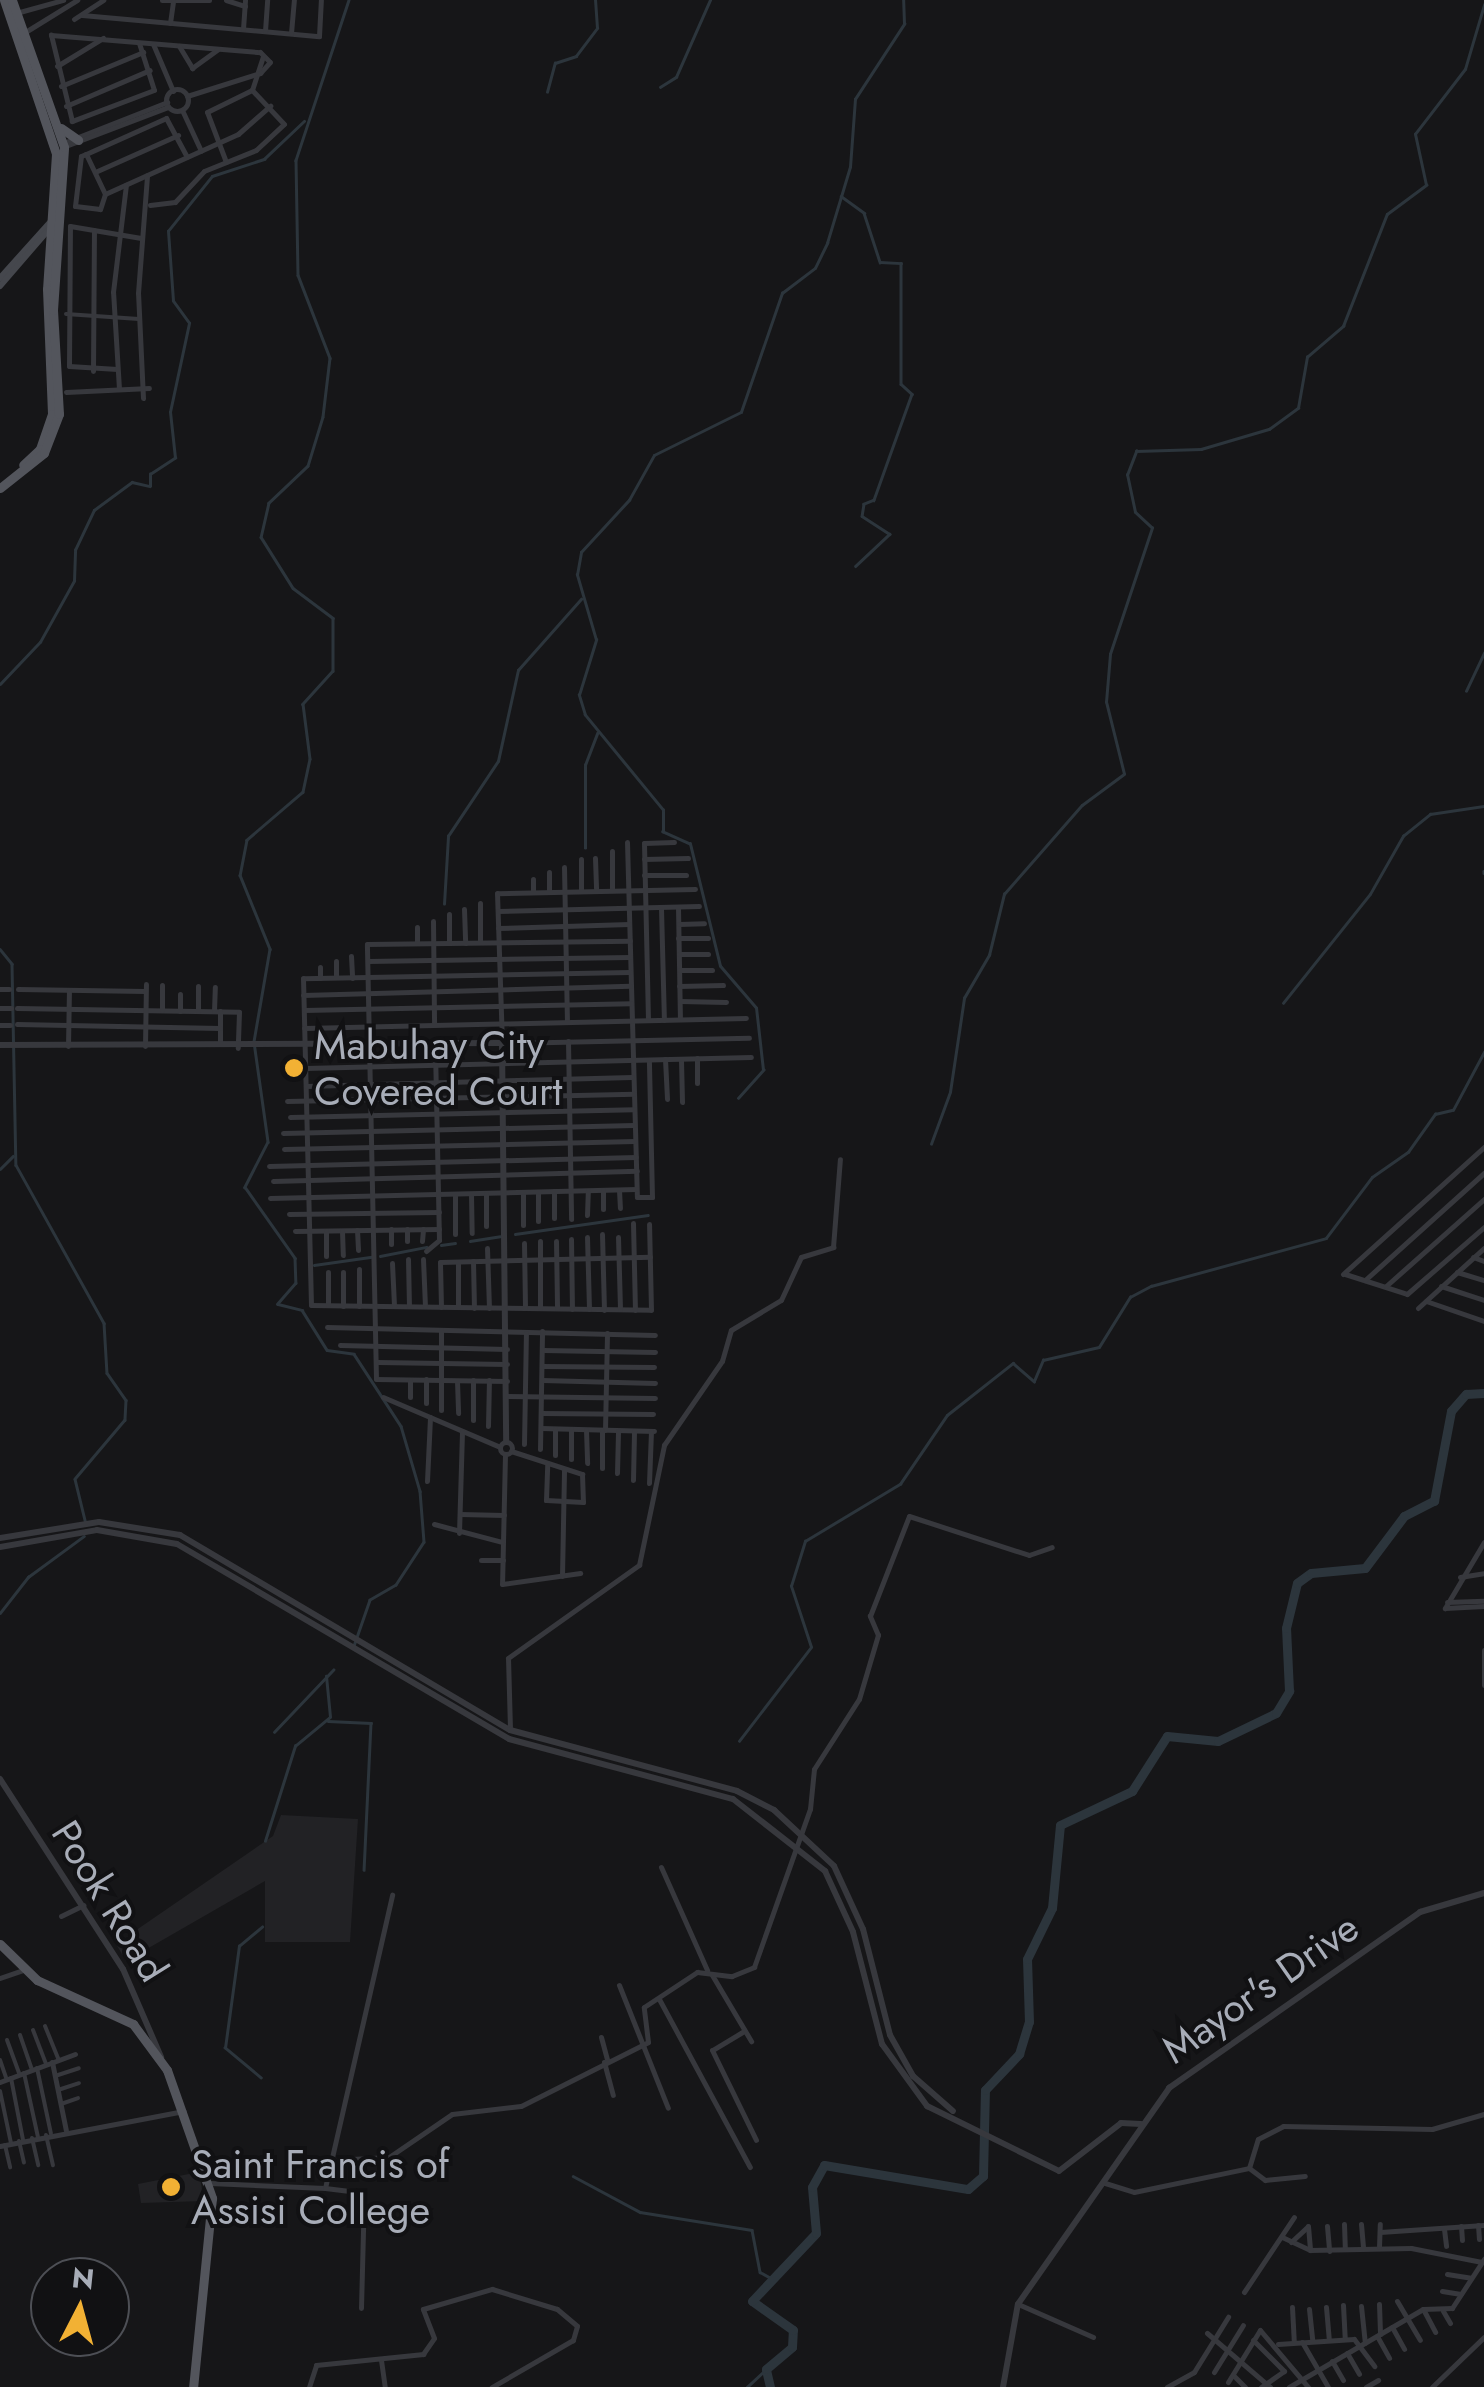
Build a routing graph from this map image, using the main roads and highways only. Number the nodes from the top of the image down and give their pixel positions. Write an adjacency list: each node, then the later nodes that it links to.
1 (6, 1): 2 (main road)
2 (24, 34): 3 (main road); 5 (main road)
3 (58, 124): 4 (main road); 5 (main road)
4 (78, 140)
5 (60, 145): 6 (main road)
6 (55, 224): 7 (main road); 8 (main road); 9 (main road)
7 (0, 278)
8 (0, 286)
9 (0, 484)
10 (0, 1944): 11 (main road)
11 (193, 2387)

